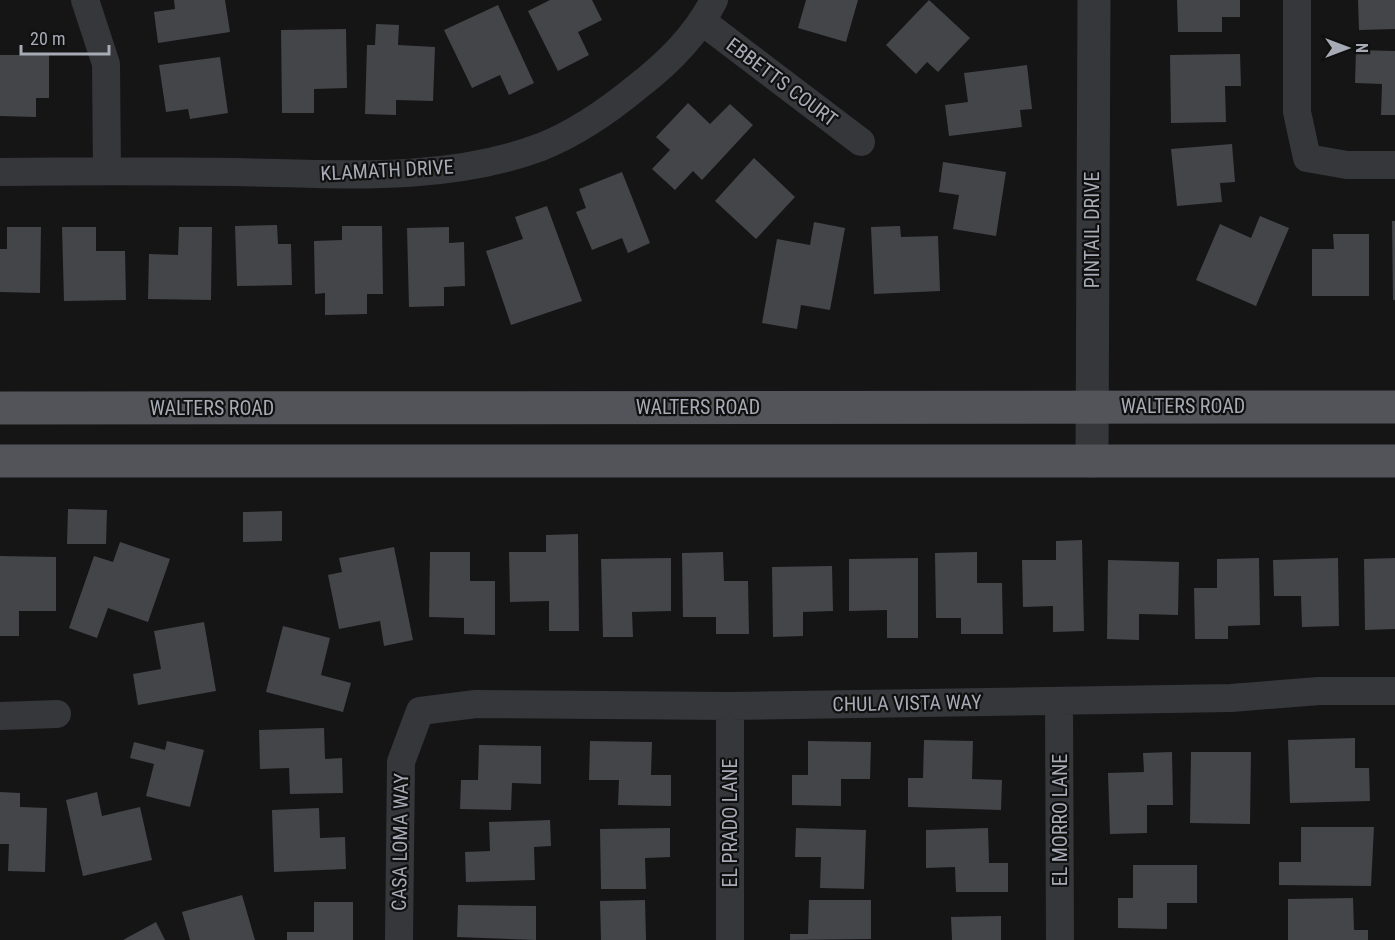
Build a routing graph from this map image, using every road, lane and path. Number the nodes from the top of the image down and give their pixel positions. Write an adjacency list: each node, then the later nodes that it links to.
1 (85, 0): 7 (street)
2 (1094, 0): 9 (street, PINTAIL DRIVE)
3 (1297, 0): 6 (street)
4 (709, 11): 5 (street, EBBETTS COURT); 7 (street, KLAMATH DRIVE)
5 (861, 142)
6 (1395, 165)
7 (107, 171): 8 (street, KLAMATH DRIVE)
8 (0, 172)
9 (1092, 406): 10 (main road, WALTERS ROAD); 11 (main road, WALTERS ROAD); 14 (street, PINTAIL DRIVE)
10 (1395, 407)
11 (0, 408)
12 (1395, 460): 14 (main road)
13 (0, 461): 14 (main road)
14 (1092, 461)
15 (1395, 691): 16 (street, CHULA VISTA WAY)
16 (1059, 701): 17 (street, CHULA VISTA WAY); 23 (street, EL MORRO LANE)
17 (730, 706): 18 (street, CHULA VISTA WAY); 22 (street, EL PRADO LANE)
18 (420, 711): 21 (street, CASA LOMA WAY)
19 (57, 714): 20 (street)
20 (0, 716)
21 (399, 940)
22 (730, 940)
23 (1060, 940)

